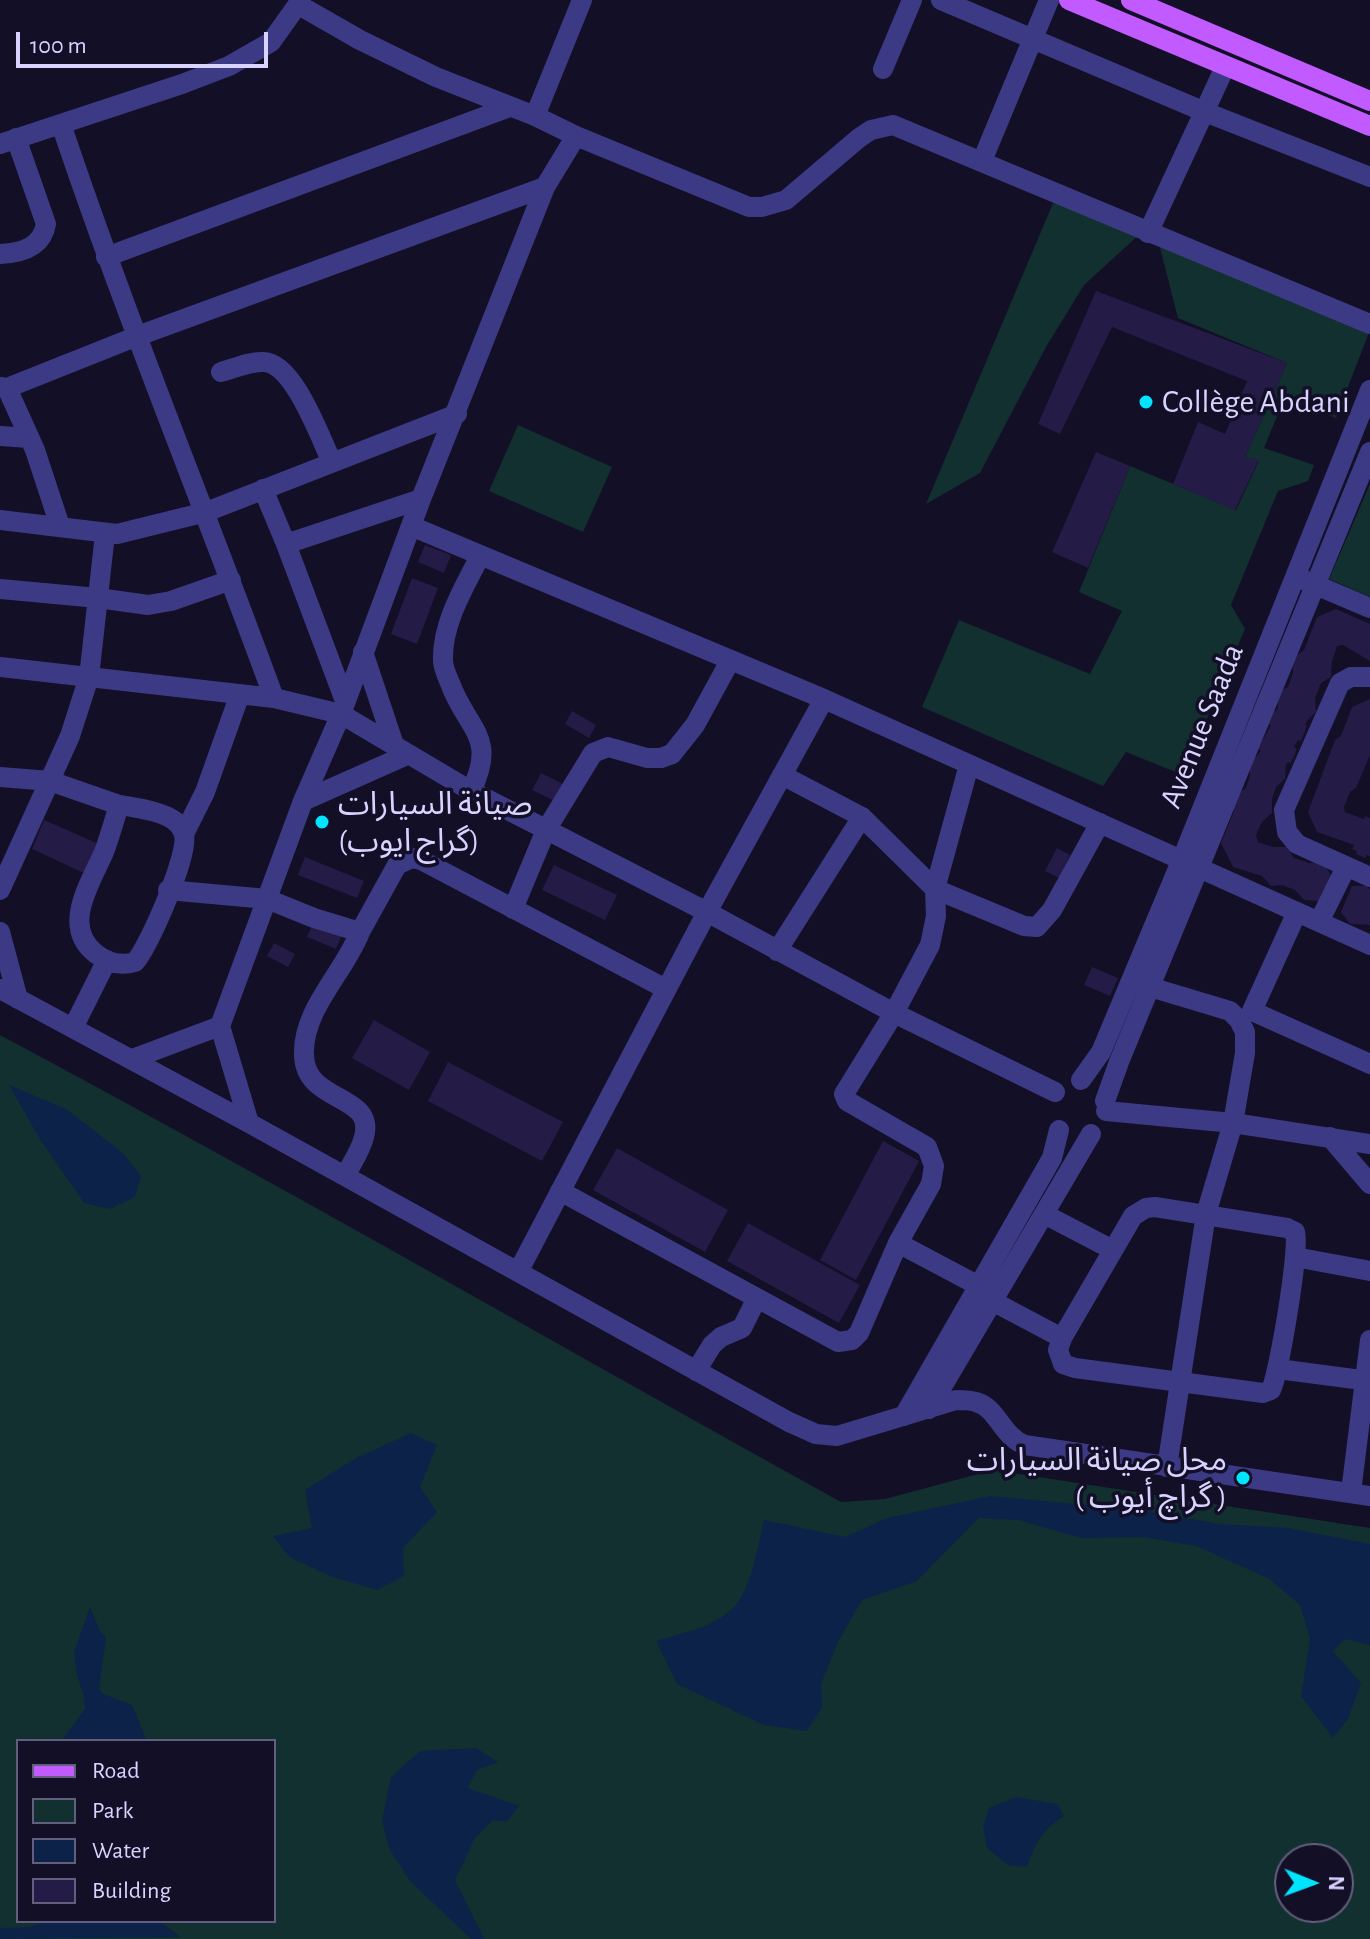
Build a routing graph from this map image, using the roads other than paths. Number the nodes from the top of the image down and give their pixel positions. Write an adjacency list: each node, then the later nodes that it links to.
1 (582, 0): 14 (street)
2 (912, 0): 10 (street)
3 (941, 0): 8 (street)
4 (1049, 0): 8 (street)
5 (1069, 0): 9 (main road)
6 (1131, 0): 11 (main road)
7 (300, 2): 12 (street); 15 (street)
8 (1032, 38): 13 (street); 19 (street)
9 (1225, 67): 13 (street); 16 (main road)
10 (883, 69)
11 (1370, 101)
12 (510, 107): 14 (street); 24 (street)
13 (1205, 112): 20 (street); 22 (street)
14 (535, 116): 17 (street)
15 (61, 124): 18 (street); 24 (street)
16 (1370, 126)
17 (576, 136): 19 (street); 21 (street)
18 (8, 141): 23 (street)
19 (982, 161): 22 (street)
20 (1370, 177)
21 (545, 187): 26 (street); 30 (street)
22 (1148, 233): 25 (street)
23 (0, 254)
24 (106, 257): 26 (street)
25 (1370, 324)
26 (135, 337): 28 (street); 37 (street)
27 (221, 372): 34 (street)
28 (3, 388): 32 (street)
29 (1370, 390): 44 (street, Avenue Saada)
30 (457, 414): 34 (street); 36 (street)
31 (0, 436): 32 (street)
32 (29, 438): 39 (street)
33 (1370, 452): 46 (street, Avenue Saada)
34 (332, 462): 35 (street)
35 (263, 489): 37 (street); 42 (street)
36 (421, 499): 40 (street); 42 (street)
37 (206, 512): 41 (street); 45 (street)
38 (0, 520): 39 (street)
39 (60, 526): 41 (street)
40 (411, 526): 43 (street); 50 (street)
41 (105, 534): 48 (street)
42 (286, 544): 58 (street)
43 (480, 556): 51 (street); 64 (street)
44 (1294, 576): 46 (street); 71 (street, Avenue Saada)
45 (231, 580): 48 (street); 56 (street)
46 (1317, 585): 49 (street); 71 (street, Avenue Saada)
47 (0, 589): 48 (street)
48 (98, 598): 53 (street)
49 (1370, 608)
50 (363, 652): 58 (street); 59 (street)
51 (730, 661): 57 (street); 69 (street)
52 (0, 667): 53 (street)
53 (89, 677): 55 (street); 63 (street)
54 (1370, 677): 72 (street)
55 (240, 694): 56 (street); 70 (street)
56 (274, 698): 58 (street)
57 (824, 699): 60 (street); 61 (street)
58 (343, 707): 59 (street); 65 (street)
59 (401, 749): 64 (street); 65 (street)
60 (969, 765): 68 (street); 74 (street)
61 (782, 775): 67 (street); 79 (street)
62 (0, 777): 63 (street)
63 (50, 781): 66 (street); 75 (street)
64 (471, 791): 69 (street)
65 (303, 801): 77 (street)
66 (119, 805): 70 (street); 86 (street)
67 (862, 817): 74 (street); 85 (street)
68 (1100, 823): 71 (street); 74 (street)
69 (546, 830): 78 (street); 79 (street)
70 (184, 834): 76 (street)
71 (1190, 864): 80 (street); 87 (street, Avenue Saada); 97 (street, Avenue Saada)
72 (1346, 867): 73 (street); 81 (street)
73 (1370, 877)
74 (935, 889): 91 (street)
75 (0, 890)
76 (168, 890): 77 (street); 86 (street)
77 (267, 899): 83 (street); 93 (street)
78 (513, 909): 83 (street); 89 (street)
79 (707, 912): 85 (street); 89 (street)
80 (1297, 912): 81 (street); 92 (street)
81 (1319, 922): 84 (street)
82 (0, 932): 90 (street)
83 (360, 932): 106 (street)
84 (1370, 945)
85 (777, 951): 91 (street)
86 (107, 960): 94 (street)
87 (1150, 987): 92 (street); 99 (street, Avenue Saada)
88 (0, 989): 90 (street)
89 (666, 989): 108 (street)
90 (18, 999): 94 (street)
91 (894, 1013): 98 (street); 111 (street)
92 (1245, 1015): 96 (street); 101 (street)
93 (220, 1026): 95 (street); 100 (street)
94 (73, 1028): 95 (street)
95 (132, 1059): 100 (street)
96 (1370, 1064)
97 (1081, 1080): 98 (street); 99 (street)
98 (1055, 1092): 102 (street)
99 (1106, 1106): 101 (street); 103 (street)
100 (249, 1123): 106 (street)
101 (1233, 1123): 104 (street); 110 (street)
102 (1059, 1130): 103 (street); 109 (street)
103 (1091, 1134): 109 (street)
104 (1330, 1137): 105 (street); 107 (street)
105 (1370, 1144)
106 (345, 1176): 115 (street)
107 (1370, 1184)
108 (560, 1191): 115 (street); 117 (street)
109 (1036, 1207): 112 (street); 116 (street); 118 (street)
110 (1206, 1214): 112 (street); 113 (street); 124 (street)
111 (898, 1243): 116 (street); 117 (street)
112 (1113, 1250): 119 (street)
113 (1295, 1257): 114 (street); 121 (street)
114 (1370, 1271)
115 (518, 1272): 122 (street)
116 (979, 1286): 126 (street)
117 (757, 1298): 122 (street)
118 (994, 1302): 119 (street); 125 (street)
119 (1062, 1338): 124 (street)
120 (1370, 1340): 123 (street)
121 (1278, 1369): 123 (street); 124 (street)
122 (696, 1371): 126 (street)
123 (1367, 1381): 128 (street)
124 (1180, 1382): 127 (street)
125 (929, 1409): 126 (street); 127 (street)
126 (904, 1416)
127 (1167, 1467): 128 (street)
128 (1360, 1494)

